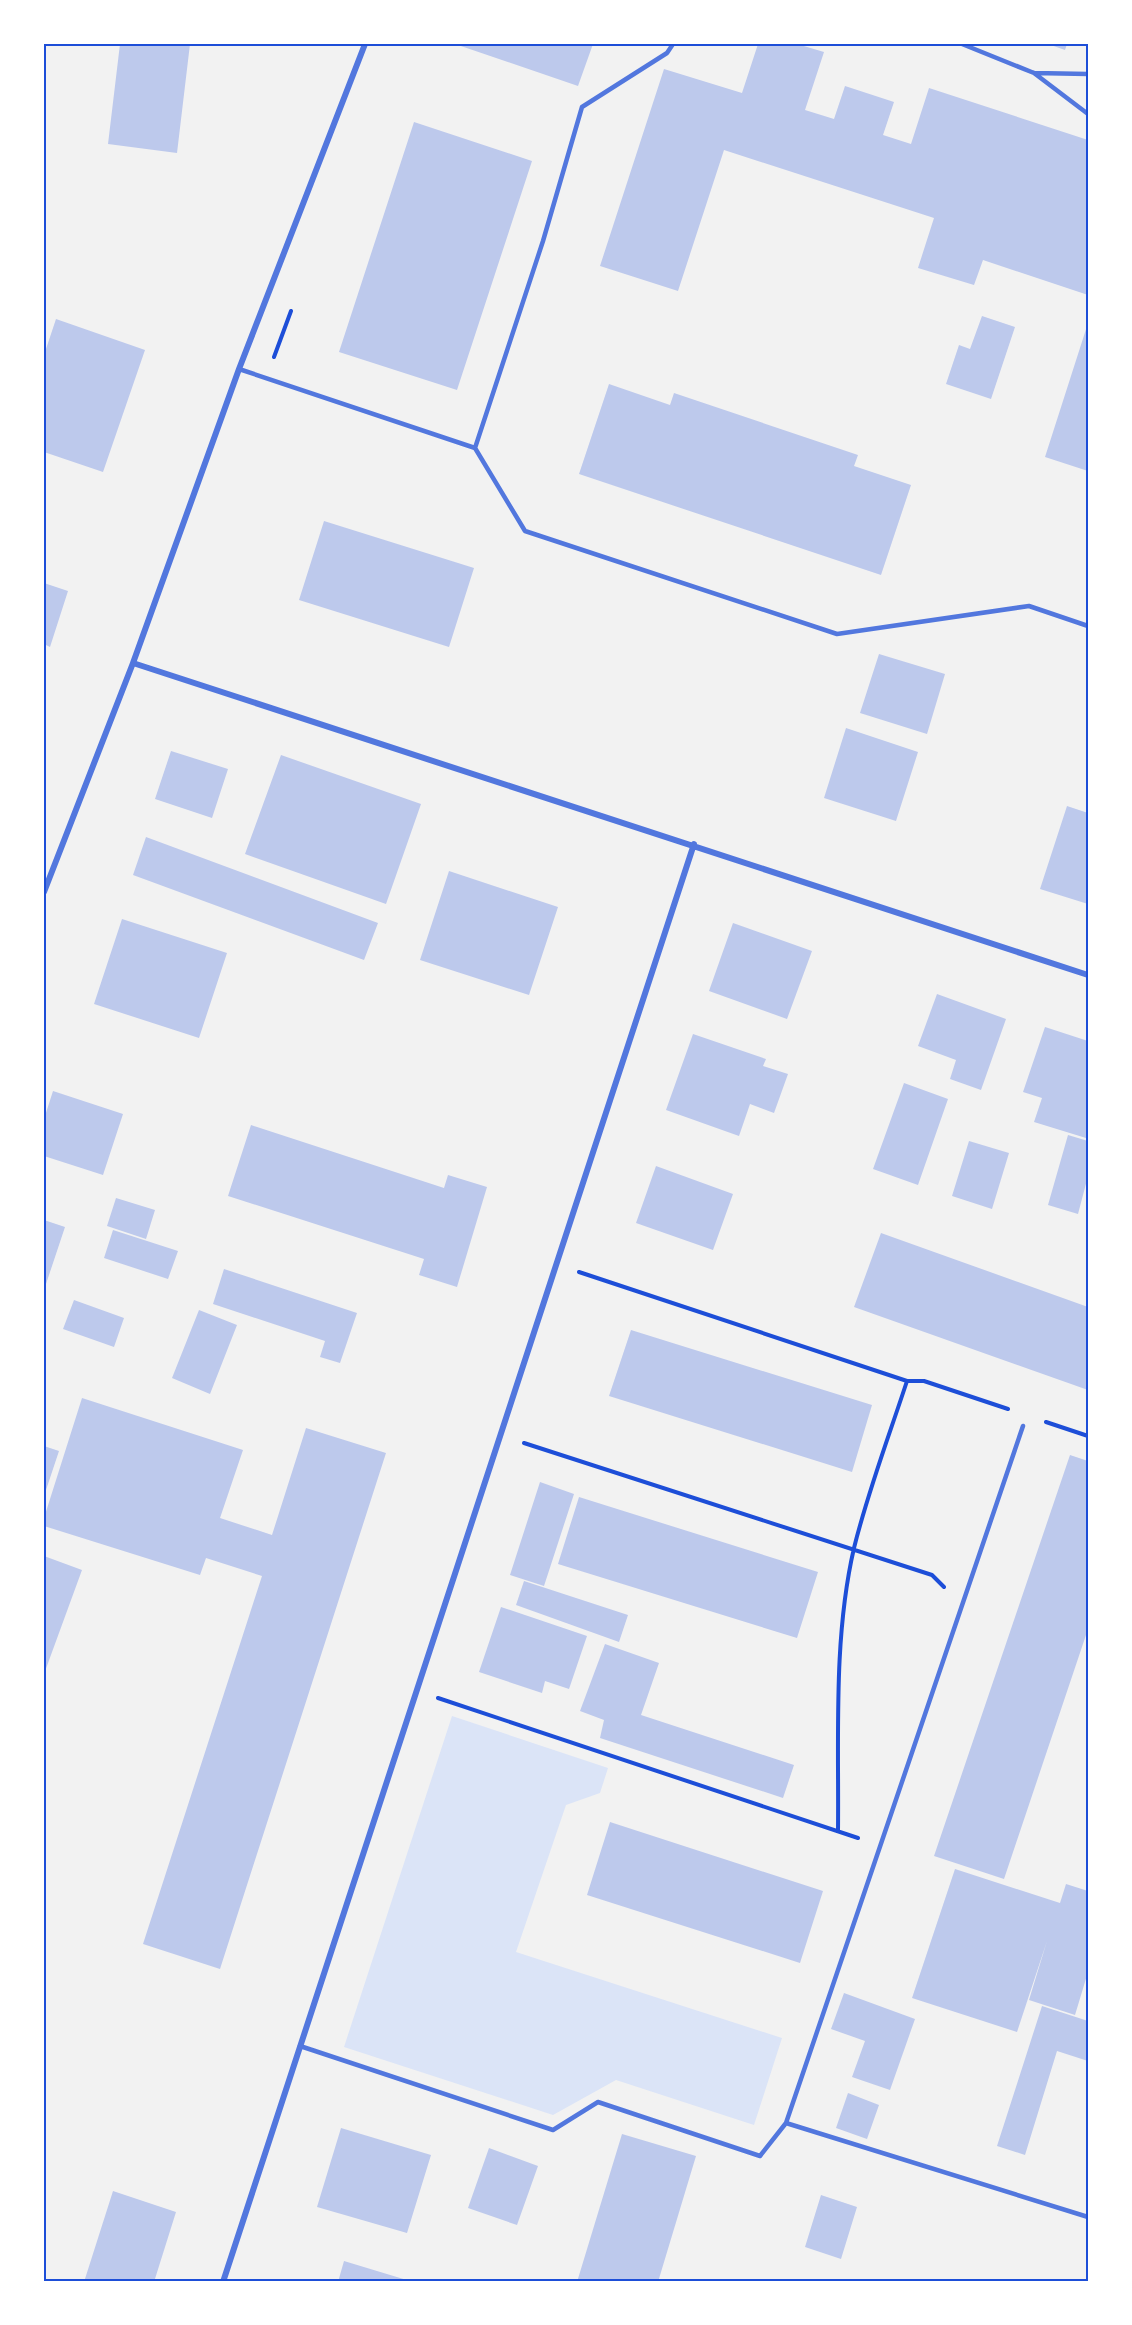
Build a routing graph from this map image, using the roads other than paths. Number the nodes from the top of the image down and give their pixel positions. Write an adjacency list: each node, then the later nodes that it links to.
1 (365, 44): 7 (street)
2 (673, 44): 8 (lane)
3 (962, 44): 4 (lane)
4 (1034, 73): 5 (lane); 6 (lane)
5 (1089, 74)
6 (1089, 114)
7 (239, 369): 8 (lane); 10 (street)
8 (475, 448): 9 (lane)
9 (1089, 626)
10 (133, 663): 11 (street); 12 (street)
11 (694, 844): 13 (street); 15 (street)
12 (44, 892)
13 (1089, 975)
14 (1023, 1426): 16 (lane)
15 (300, 2046): 16 (lane); 18 (street)
16 (786, 2123): 17 (lane)
17 (1089, 2217)
18 (223, 2282)

